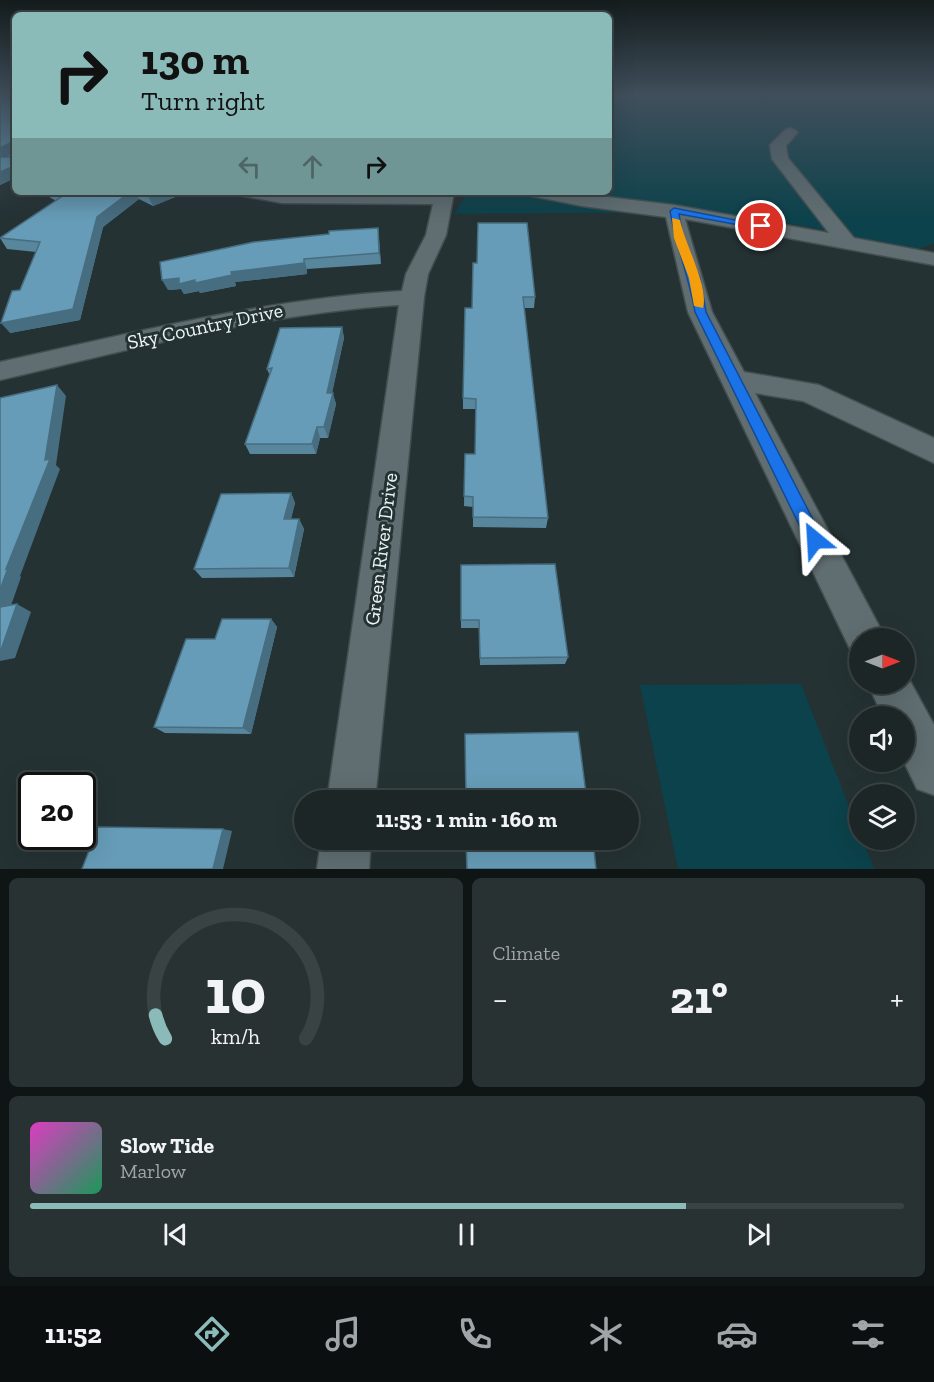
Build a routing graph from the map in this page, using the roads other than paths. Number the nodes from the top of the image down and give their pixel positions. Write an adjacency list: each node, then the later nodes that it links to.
1 (786, 137): 6 (street)
2 (266, 195): 3 (street)
3 (444, 195): 8 (street, Green River Drive)
4 (553, 195): 5 (street)
5 (674, 211): 6 (street); 10 (street)
6 (846, 241): 7 (street)
7 (934, 259)
8 (412, 297): 9 (street, Sky Country Drive); 15 (street, Green River Drive)
9 (0, 371)
10 (734, 380): 11 (street); 12 (street)
11 (934, 451)
12 (860, 628)
13 (894, 694): 14 (street)
14 (934, 772)
15 (352, 790)
16 (345, 850): 17 (street)
17 (343, 869)

